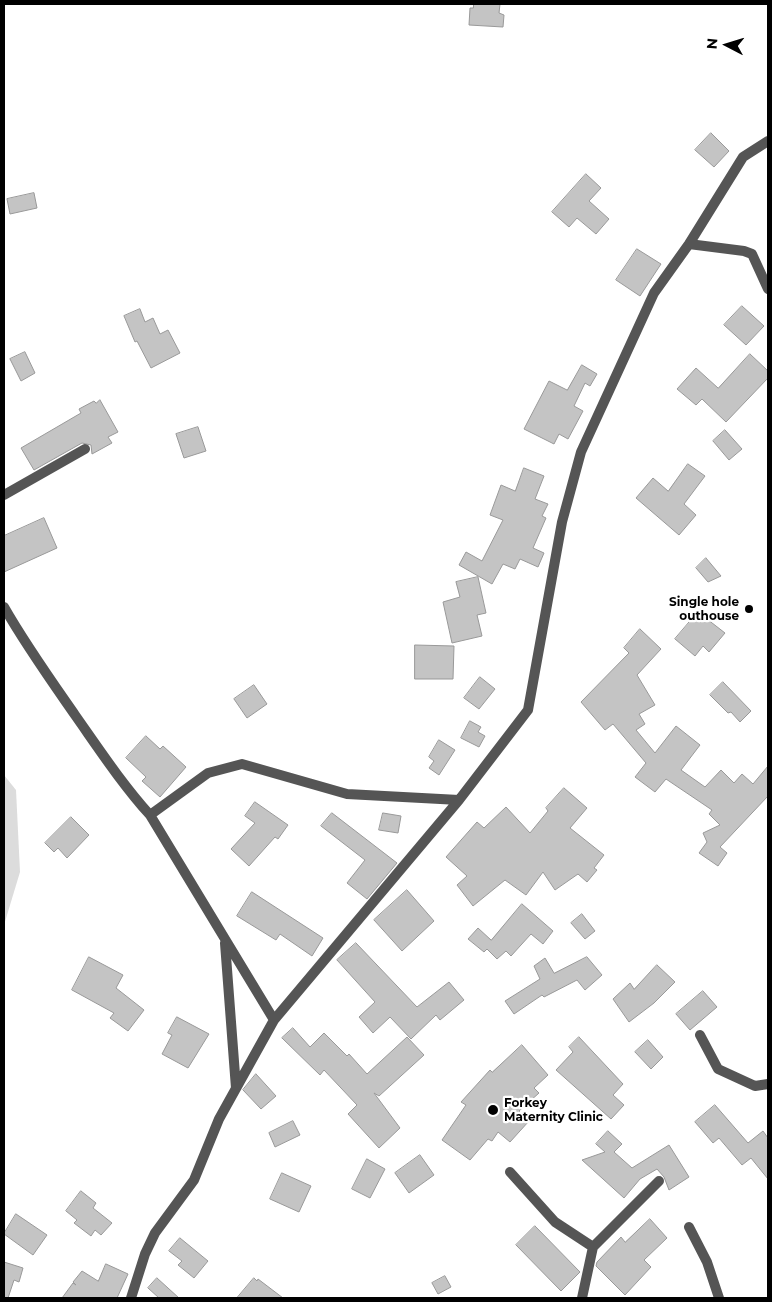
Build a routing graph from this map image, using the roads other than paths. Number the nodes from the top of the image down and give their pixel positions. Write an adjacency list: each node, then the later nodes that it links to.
1 (768, 141): 2 (street)
2 (689, 244): 3 (street); 7 (street)
3 (768, 289)
4 (85, 449): 5 (street)
5 (4, 495)
6 (4, 607): 8 (street)
7 (459, 800): 8 (street); 10 (street)
8 (150, 815): 9 (street)
9 (225, 940): 10 (street); 13 (street)
10 (274, 1020): 13 (street)
11 (700, 1035): 12 (street)
12 (768, 1084)
13 (236, 1089): 18 (street)
14 (510, 1172): 17 (street)
15 (659, 1181): 17 (street)
16 (689, 1227): 20 (street)
17 (593, 1247): 19 (street)
18 (131, 1298)
19 (582, 1298)
20 (718, 1298)

